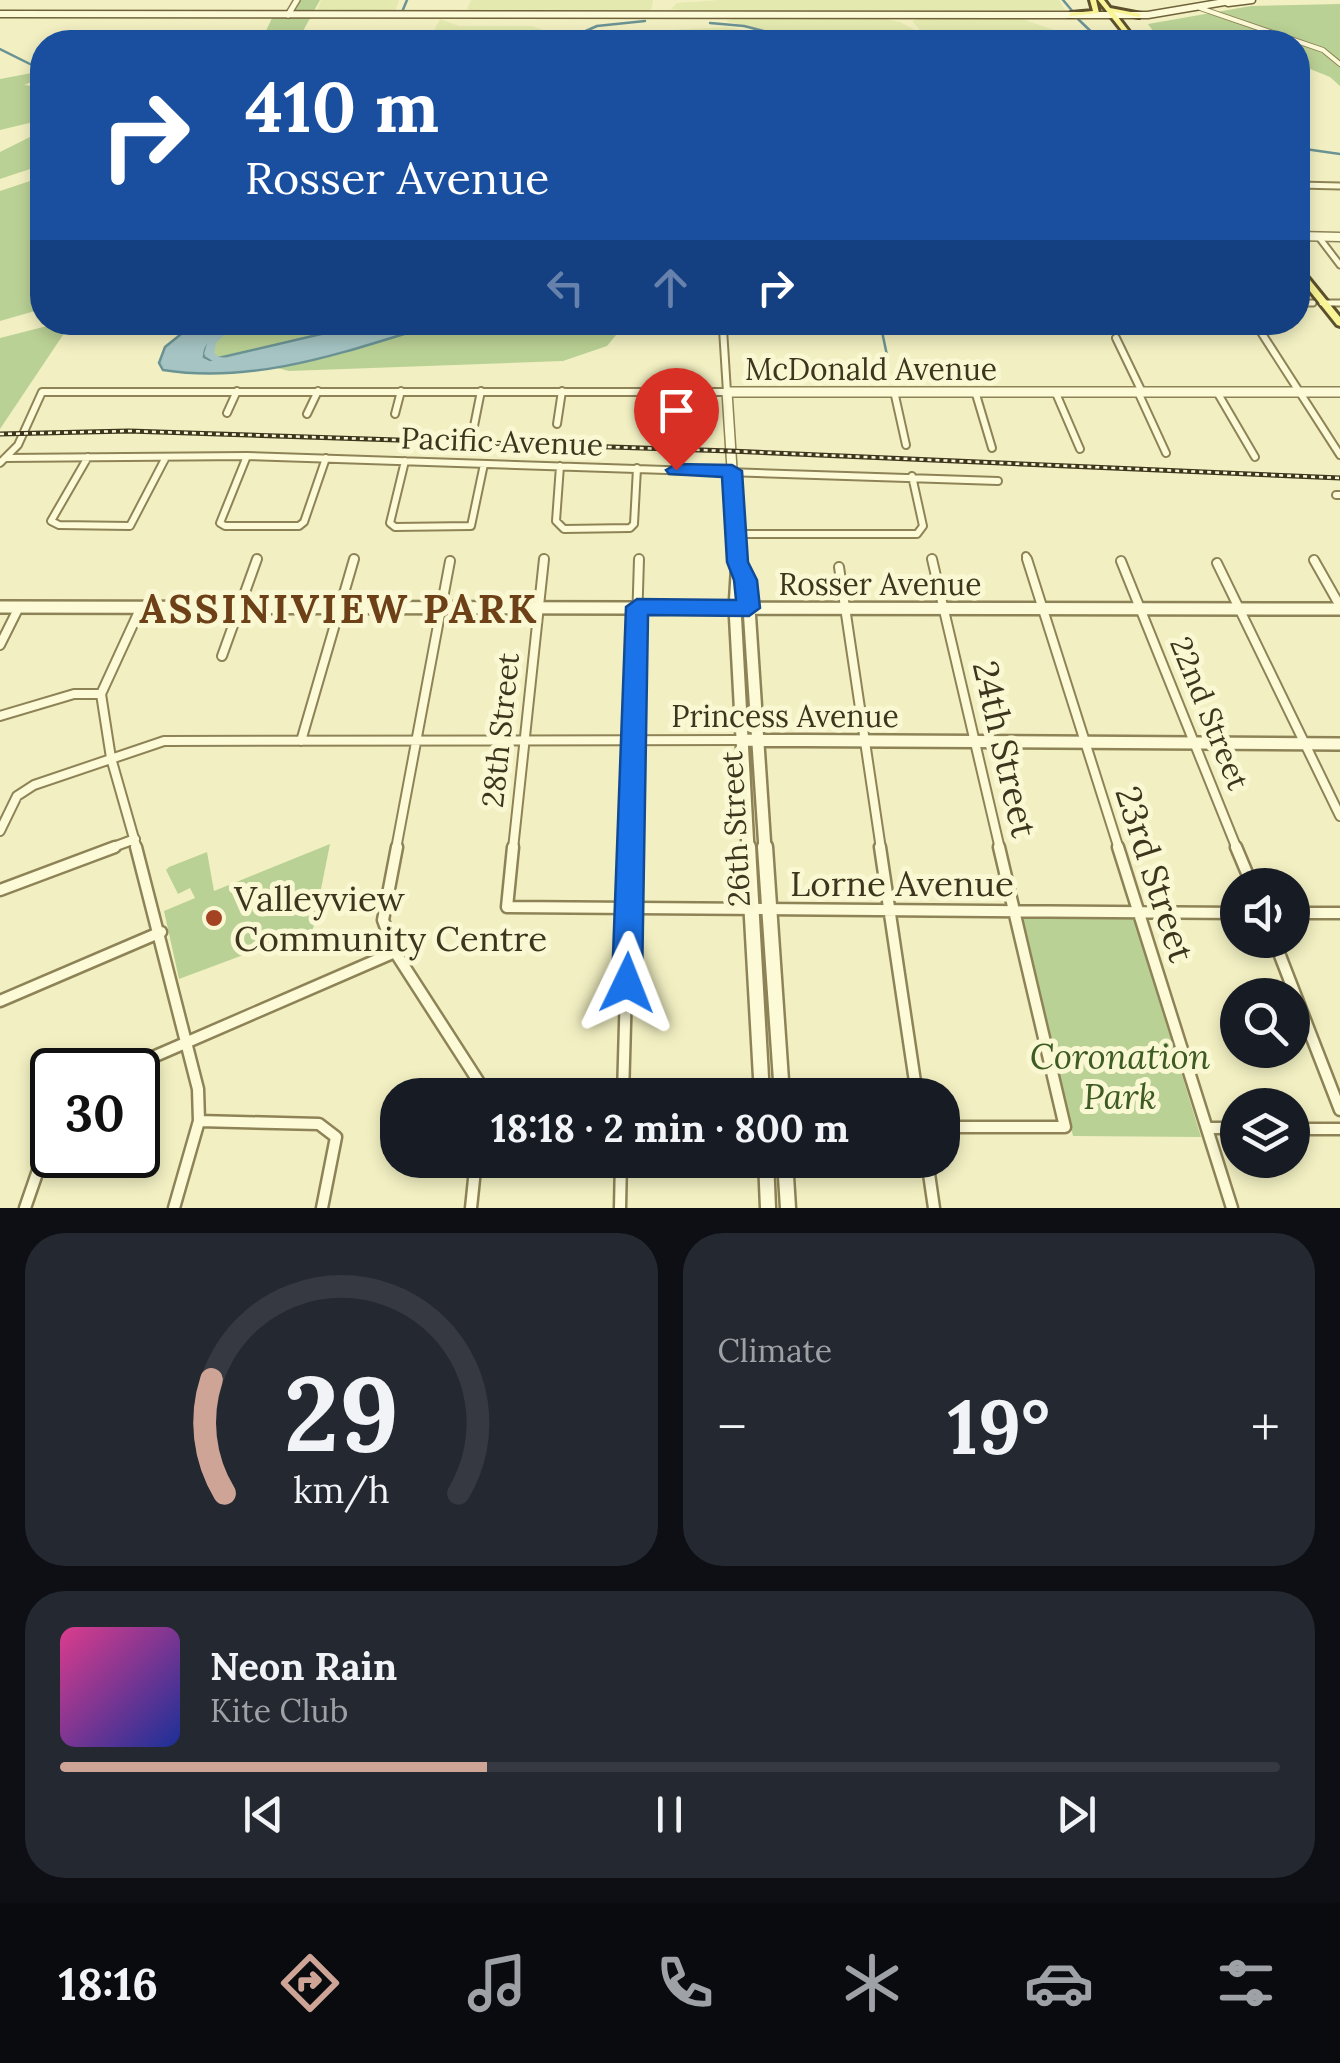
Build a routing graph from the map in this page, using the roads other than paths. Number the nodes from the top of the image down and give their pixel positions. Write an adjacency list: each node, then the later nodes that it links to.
1 (297, 0): 8 (street)
2 (1236, 0): 4 (main road)
3 (1252, 0): 6 (main road)
4 (1199, 9): 6 (main road); 6 (main road); 11 (main road)
5 (1106, 11): 10 (main road); 10 (main road); 11 (main road); 12 (main road)
6 (1216, 12): 14 (street)
7 (0, 14): 8 (main road)
8 (288, 15): 9 (main road)
9 (1046, 16): 10 (main road); 12 (main road)
10 (1071, 16)
11 (1139, 16): 13 (main road)
12 (1081, 17)
13 (1125, 30)
14 (1267, 30)
15 (1310, 45): 16 (street)
16 (1340, 64)
17 (1310, 186): 18 (street)
18 (1340, 186)
19 (1310, 236): 20 (street)
20 (1318, 236): 21 (street); 22 (street)
21 (1340, 237)
22 (1340, 265)
23 (1310, 290): 26 (main road)
24 (1310, 295): 26 (main road)
25 (1310, 303): 26 (street)
26 (1318, 303): 27 (street); 28 (main road); 29 (main road)
27 (1340, 303)
28 (1340, 323)
29 (1340, 332)
30 (725, 335): 42 (street)
31 (1263, 335): 45 (street)
32 (1116, 338): 43 (street)
33 (238, 391): 34 (street, McDonald Avenue); 47 (street); 63 (street, McDonald Avenue)
34 (318, 391): 35 (street, McDonald Avenue); 48 (street)
35 (401, 391): 36 (street, McDonald Avenue); 49 (street)
36 (481, 391): 37 (street, McDonald Avenue); 52 (street)
37 (562, 391): 38 (street, McDonald Avenue); 51 (street)
38 (668, 391): 42 (street, McDonald Avenue); 50 (street)
39 (894, 391): 40 (street, McDonald Avenue); 42 (street, McDonald Avenue); 53 (street)
40 (975, 391): 41 (street, McDonald Avenue); 54 (street)
41 (1056, 391): 43 (street, McDonald Avenue); 55 (street)
42 (727, 392): 68 (street, 26th Street)
43 (1140, 392): 44 (street, McDonald Avenue); 56 (street)
44 (1217, 392): 45 (street, McDonald Avenue); 61 (street)
45 (1300, 392): 46 (street, McDonald Avenue); 57 (street)
46 (1340, 392)
47 (226, 413)
48 (308, 414)
49 (395, 414)
50 (660, 422)
51 (558, 424)
52 (474, 426)
53 (906, 445)
54 (992, 448)
55 (1080, 450)
56 (1166, 453)
57 (1340, 455)
58 (166, 456): 59 (street, Pacific Avenue); 60 (street, Pacific Avenue); 60 (street)
59 (247, 456): 62 (street, Pacific Avenue); 62 (street)
60 (88, 457): 63 (street, Pacific Avenue)
61 (1255, 457)
62 (326, 458): 64 (street, Pacific Avenue)
63 (3, 460)
64 (405, 461): 65 (street, Pacific Avenue); 65 (street)
65 (484, 464): 66 (street, Pacific Avenue)
66 (560, 466): 67 (street, Pacific Avenue); 67 (street)
67 (636, 468): 68 (street, Pacific Avenue)
68 (732, 471): 69 (street, Pacific Avenue); 71 (street, 26th Street)
69 (912, 476): 70 (street, Pacific Avenue); 71 (street)
70 (998, 480)
71 (736, 534): 81 (street, 26th Street)
72 (1026, 556): 98 (street, 23rd Street)
73 (258, 558): 87 (street)
74 (544, 558): 91 (street, 28th Street)
75 (639, 558): 90 (street)
76 (932, 558): 97 (street, 24th Street)
77 (354, 559): 88 (street)
78 (1314, 560): 95 (street)
79 (450, 561): 89 (street)
80 (1121, 561): 99 (street, 22nd Street)
81 (738, 562): 92 (street, 26th Street); 93 (street, 26th Street)
82 (1217, 563): 94 (street)
83 (839, 567): 96 (street)
84 (0, 607): 85 (street, Rosser Avenue)
85 (19, 607): 86 (street, Rosser Avenue); 100 (street)
86 (141, 607): 87 (street, Rosser Avenue); 102 (street)
87 (240, 607): 88 (street, Rosser Avenue); 101 (street)
88 (339, 607): 89 (street, Rosser Avenue); 108 (street)
89 (441, 607): 91 (street, Rosser Avenue); 109 (street)
90 (637, 607): 91 (street, Rosser Avenue); 92 (street, Rosser Avenue); 105 (street)
91 (538, 608): 104 (street, 28th Street)
92 (735, 608): 93 (street, Rosser Avenue); 106 (street, 26th Street)
93 (749, 608): 96 (street, Rosser Avenue); 107 (street, 26th Street)
94 (1239, 608): 95 (street, Rosser Avenue); 99 (street, Rosser Avenue); 114 (street)
95 (1340, 608)
96 (845, 609): 97 (street, Rosser Avenue); 110 (street)
97 (944, 609): 98 (street, Rosser Avenue); 111 (street, 24th Street)
98 (1043, 610): 99 (street, Rosser Avenue); 112 (street, 23rd Street)
99 (1142, 610): 113 (street, 22nd Street)
100 (0, 645)
101 (222, 656)
102 (100, 694): 103 (street); 116 (street)
103 (0, 716)
104 (524, 740): 105 (street, Princess Avenue); 109 (street, Princess Avenue); 122 (street, 28th Street)
105 (632, 740): 106 (street, Princess Avenue); 123 (street)
106 (742, 740): 107 (street, Princess Avenue); 125 (street, 26th Street)
107 (758, 740): 110 (street, Princess Avenue); 125 (street, 26th Street)
108 (301, 741): 109 (street, Princess Avenue); 116 (street, Princess Avenue)
109 (415, 741): 132 (street)
110 (866, 741): 111 (street, Princess Avenue); 124 (street)
111 (976, 743): 112 (street, Princess Avenue); 126 (street, 24th Street)
112 (1086, 744): 113 (street, Princess Avenue); 127 (street, 23rd Street)
113 (1196, 744): 114 (street, Princess Avenue); 120 (street, 22nd Street)
114 (1305, 744): 115 (street, Princess Avenue); 117 (street)
115 (1340, 744)
116 (111, 758): 118 (street, Princess Avenue); 119 (street)
117 (1340, 816)
118 (0, 831)
119 (135, 839): 121 (street); 131 (street)
120 (1245, 868)
121 (0, 890)
122 (507, 907): 123 (street, Lorne Avenue)
123 (629, 908): 125 (street, Lorne Avenue); 138 (street)
124 (888, 909): 125 (street, Lorne Avenue); 126 (street, Lorne Avenue); 141 (street)
125 (759, 910): 139 (street, 26th Street); 140 (street, 26th Street)
126 (1014, 910): 127 (street, Lorne Avenue); 144 (street, 24th Street)
127 (1138, 911): 128 (street, Lorne Avenue); 145 (street, 23rd Street)
128 (1220, 913)
129 (1310, 913): 130 (street)
130 (1340, 913)
131 (161, 932): 134 (street); 135 (street)
132 (395, 952): 135 (street); 137 (street)
133 (1281, 958): 142 (street)
134 (0, 1001)
135 (187, 1040): 136 (street); 143 (street)
136 (160, 1053)
137 (476, 1078)
138 (624, 1078)
139 (762, 1078)
140 (780, 1078)
141 (914, 1078)
142 (1340, 1110)
143 (198, 1122): 156 (street); 157 (street)
144 (960, 1126)
145 (1207, 1128): 146 (street); 163 (street, 23rd Street)
146 (1220, 1128)
147 (1310, 1128): 148 (street)
148 (1340, 1129)
149 (35, 1178): 155 (street)
150 (474, 1178): 158 (street)
151 (621, 1178): 159 (street)
152 (767, 1178): 160 (street)
153 (787, 1178): 161 (street)
154 (930, 1178): 162 (street)
155 (25, 1208)
156 (174, 1208)
157 (322, 1208)
158 (471, 1208)
159 (620, 1208)
160 (768, 1208)
161 (788, 1208)
162 (934, 1208)
163 (1232, 1208)

